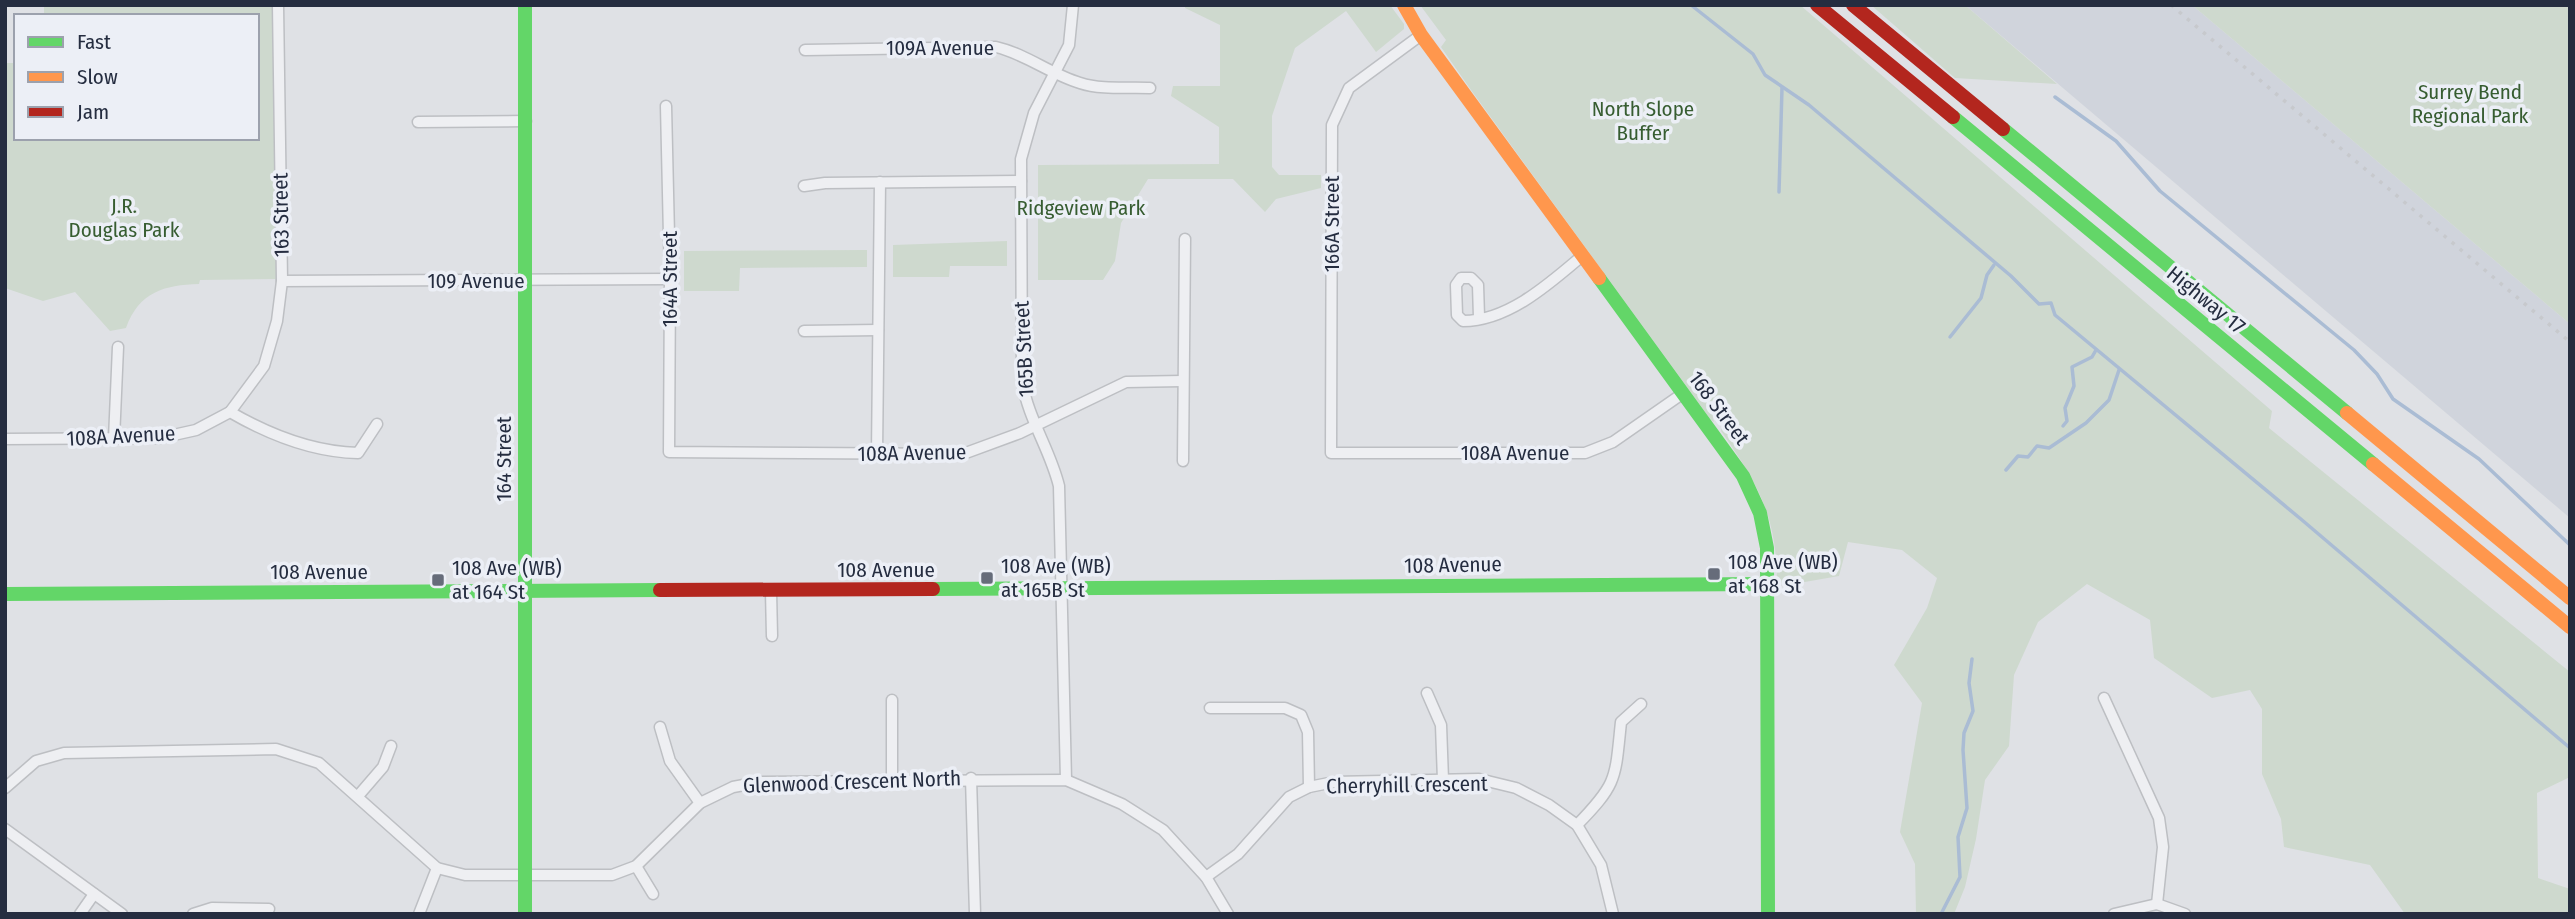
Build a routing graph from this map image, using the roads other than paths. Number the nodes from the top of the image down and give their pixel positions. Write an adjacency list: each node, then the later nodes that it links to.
1 (278, 5): 20 (street, 163 Street)
2 (525, 5): 12 (main road, 164 Street)
3 (1073, 5): 9 (street, 165B Street)
4 (1404, 5): 7 (main road, 168 Street)
5 (1817, 5): 43 (main road, Highway 17)
6 (1853, 5): 42 (main road, Highway 17)
7 (1421, 35): 18 (main road, 168 Street); 34 (street, 166A Street)
8 (805, 50): 9 (street, 109A Avenue)
9 (1055, 74): 10 (street, 109A Avenue); 14 (street, 165B Street)
10 (1150, 88)
11 (666, 106): 19 (street, 164A Street)
12 (526, 121): 13 (street); 21 (main road, 164 Street)
13 (418, 122)
14 (1021, 181): 15 (street); 30 (street, 165B Street)
15 (880, 183): 16 (street); 23 (street)
16 (804, 186)
17 (1185, 239): 26 (street)
18 (1582, 256): 22 (street); 27 (main road, 168 Street)
19 (670, 279): 21 (street, 109 Avenue); 33 (street, 164A Street)
20 (282, 281): 21 (street, 109 Avenue); 28 (street, 163 Street)
21 (525, 281): 40 (main road, 164 Street)
22 (1479, 317)
23 (878, 330): 24 (street); 35 (street)
24 (804, 331)
25 (118, 347): 32 (street)
26 (1182, 381): 30 (street, 108A Avenue); 36 (street)
27 (1682, 394): 34 (street, 108A Avenue); 37 (main road, 168 Street)
28 (230, 412): 29 (street); 32 (street, 108A Avenue)
29 (377, 424)
30 (1034, 425): 35 (street, 108A Avenue); 38 (street, 165B Street)
31 (5, 439): 32 (street, 108A Avenue)
32 (114, 439)
33 (669, 452): 35 (street, 108A Avenue)
34 (1331, 453)
35 (877, 454)
36 (1183, 460)
37 (1766, 584): 38 (main road, 108 Avenue); 78 (main road, 168 Street)
38 (1062, 590): 39 (main road, 108 Avenue); 54 (street, 165B Street)
39 (771, 591): 40 (main road, 108 Avenue); 44 (street)
40 (524, 592): 41 (main road, 108 Avenue); 64 (main road, 164 Street)
41 (5, 594)
42 (2570, 598)
43 (2570, 627)
44 (772, 636)
45 (1427, 693): 55 (street)
46 (2104, 698): 68 (street)
47 (892, 700): 53 (street)
48 (1641, 704): 60 (street)
49 (1210, 708): 56 (street)
50 (660, 727): 59 (street)
51 (391, 746): 58 (street)
52 (971, 778): 53 (street, Glenwood Crescent North); 54 (street, Glenwood Crescent North); 75 (street)
53 (892, 780): 59 (street, Glenwood Crescent North)
54 (1066, 780): 65 (street, Glenwood Crescent North)
55 (1443, 780): 56 (street, Cherryhill Crescent); 60 (street, Cherryhill Crescent)
56 (1309, 787): 65 (street, Cherryhill Crescent)
57 (5, 788): 58 (street)
58 (358, 796): 63 (street)
59 (699, 803): 62 (street, Glenwood Crescent North)
60 (1577, 825): 77 (street, Cherryhill Crescent)
61 (5, 828): 66 (street)
62 (636, 866): 64 (street, Glenwood Crescent North); 67 (street)
63 (437, 868): 64 (street, Glenwood Crescent North); 73 (street)
64 (525, 875): 74 (main road, 164 Street)
65 (1206, 877): 76 (street, Glenwood Crescent North)
66 (93, 894): 70 (street); 71 (street)
67 (653, 894)
68 (2157, 904): 79 (street); 80 (street)
69 (269, 909): 72 (street)
70 (80, 914)
71 (122, 914)
72 (193, 914)
73 (419, 914)
74 (525, 914)
75 (975, 914)
76 (1228, 914)
77 (1613, 914)
78 (1768, 914)
79 (2114, 914)
80 (2185, 914)

